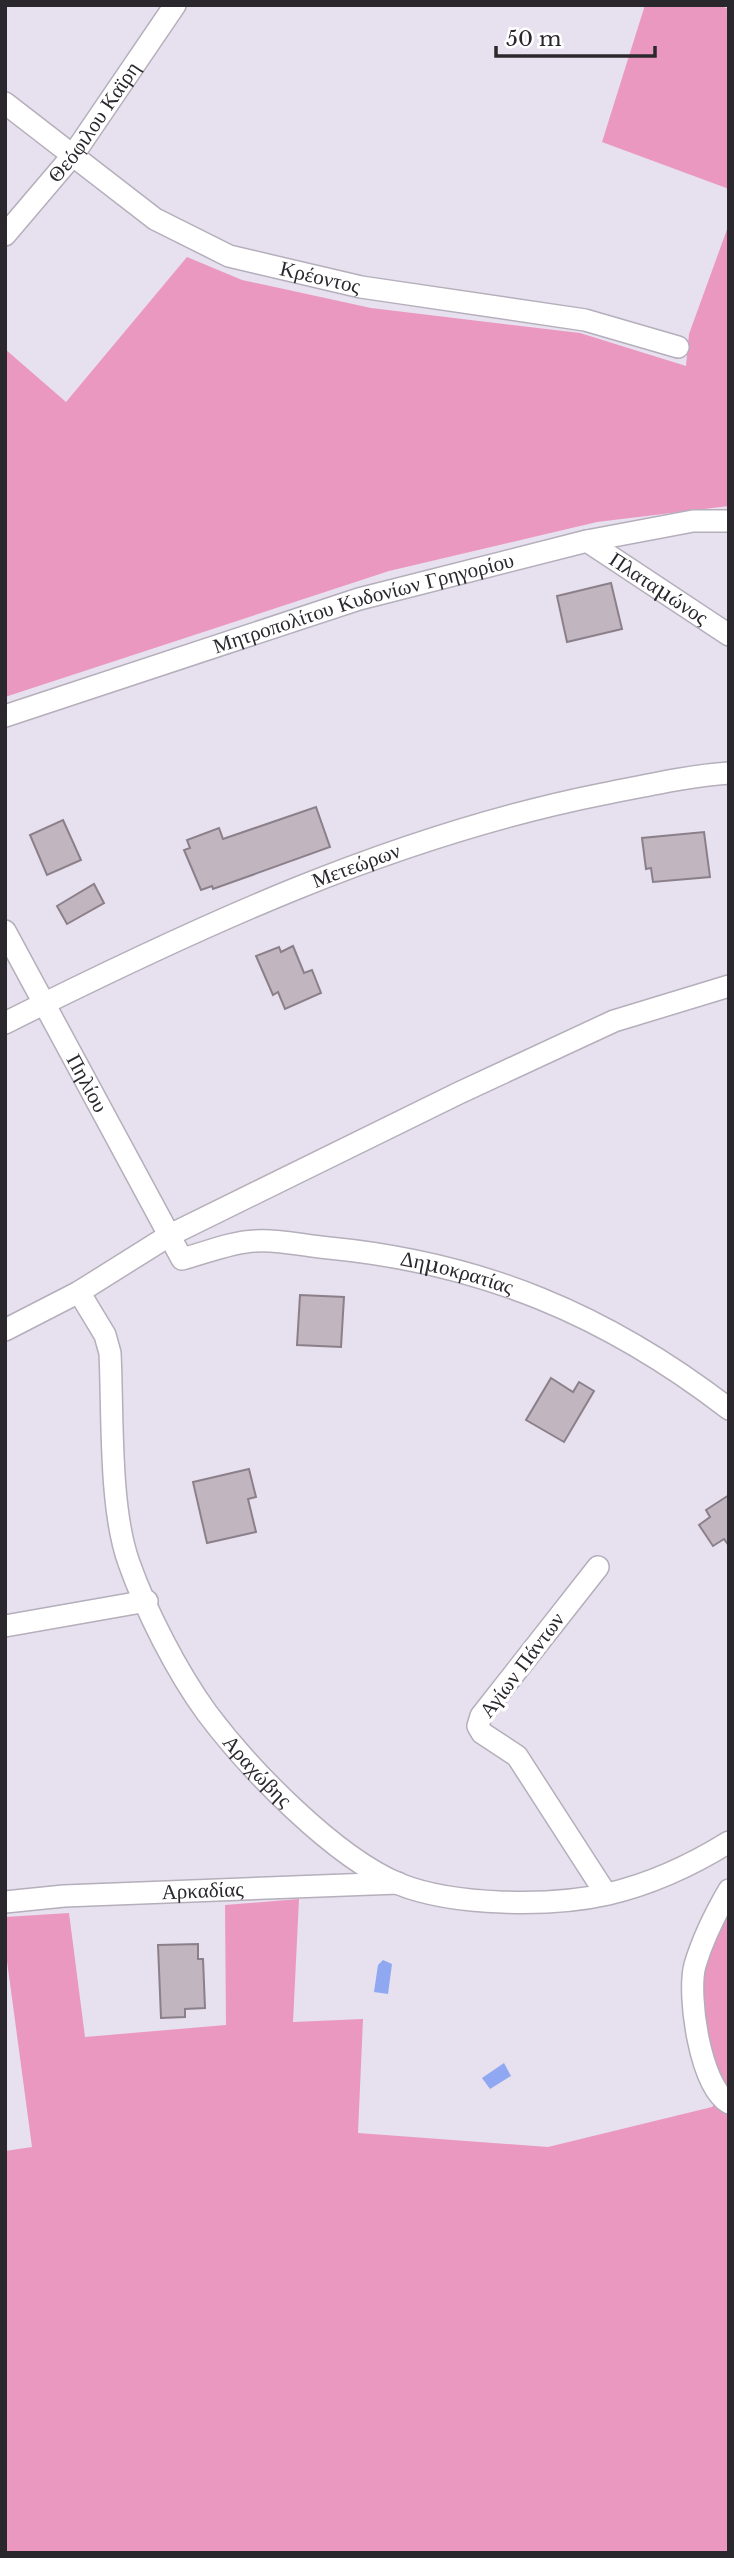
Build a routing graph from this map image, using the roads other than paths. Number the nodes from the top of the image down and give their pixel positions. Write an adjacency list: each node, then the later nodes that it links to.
1 (175, 5): 3 (street, Θεόφιλου Καϊρη)
2 (5, 103): 3 (street, Κρέοντος)
3 (73, 155): 4 (street, Θεόφιλου Καϊρη); 5 (street, Κρέοντος)
4 (5, 235)
5 (678, 347)
6 (729, 521): 7 (street, Μητροπολίτου Κυδονίων Γρηγορίου)
7 (587, 541): 8 (street, Πλαταμώνος); 9 (street, Μητροπολίτου Κυδονίων Γρηγορίου)
8 (729, 635)
9 (5, 716)
10 (729, 773): 13 (street, Μετεώρων)
11 (5, 931): 13 (street, Πηλίου)
12 (729, 986): 15 (street)
13 (44, 1004): 14 (street, Μετεώρων); 15 (street, Πηλίου)
14 (5, 1023)
15 (170, 1235): 16 (street); 18 (street, Δημοκρατίας)
16 (79, 1292): 17 (street); 20 (street, Αραχώβης)
17 (5, 1330)
18 (729, 1409)
19 (598, 1567): 25 (street, Αγίων Πάντων)
20 (147, 1601): 21 (street); 23 (street, Αραχώβης)
21 (5, 1626)
22 (729, 1842): 25 (street, Αραχώβης)
23 (398, 1883): 25 (street, Αραχώβης); 26 (street, Αρκαδίας)
24 (729, 1890): 27 (street)
25 (606, 1894)
26 (5, 1902)
27 (729, 2103)

